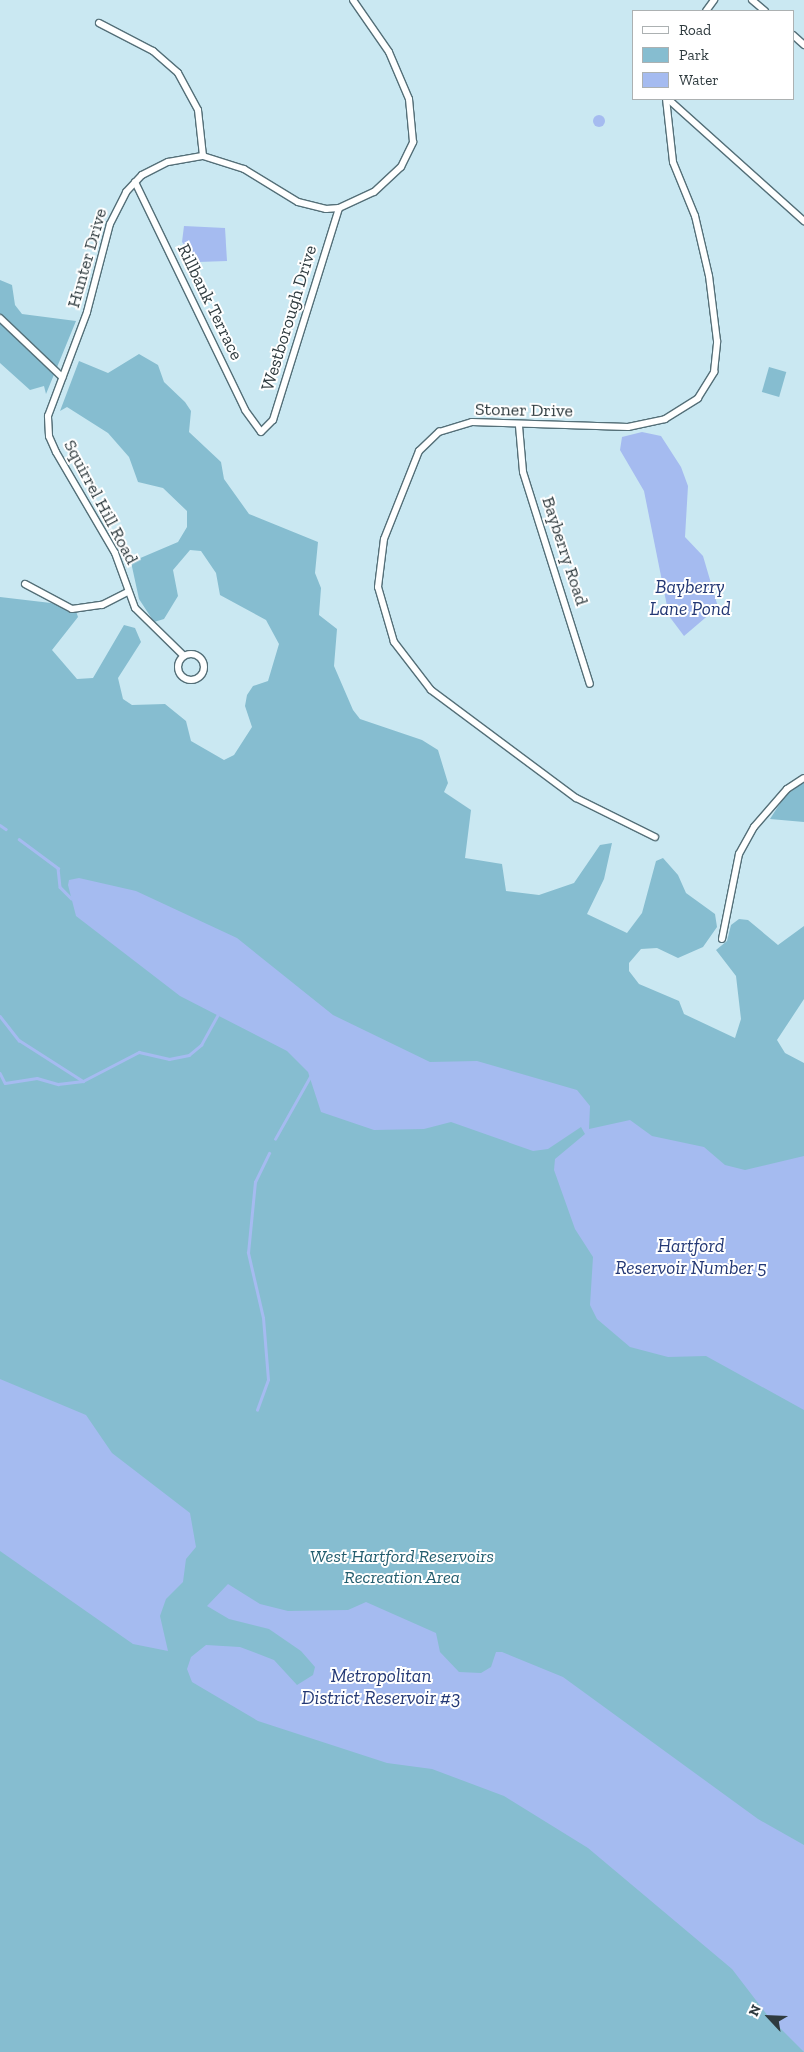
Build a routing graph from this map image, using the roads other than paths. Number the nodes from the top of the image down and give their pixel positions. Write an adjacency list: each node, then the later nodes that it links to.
1 (354, 0): 11 (street)
2 (752, 0): 3 (street)
3 (764, 10)
4 (99, 23): 9 (street)
5 (794, 36): 6 (street)
6 (804, 44)
7 (667, 100): 15 (street, Stoner Drive)
8 (668, 100): 12 (street)
9 (203, 156): 10 (street, Hunter Drive); 11 (street, Hunter Drive)
10 (136, 182): 14 (street, Hunter Drive); 16 (street, Rillbank Terrace)
11 (339, 208): 16 (street, Westborough Drive)
12 (804, 221)
13 (0, 318): 14 (street)
14 (62, 378): 18 (street, Squirrel Hill Road)
15 (519, 426): 20 (street, Bayberry Road); 22 (street, Stoner Drive)
16 (261, 432)
17 (25, 584): 18 (street, Squirrel Hill Road)
18 (128, 592): 19 (street)
19 (183, 655): 19 (street)
20 (590, 684)
21 (804, 778): 23 (street)
22 (654, 837)
23 (722, 939)

